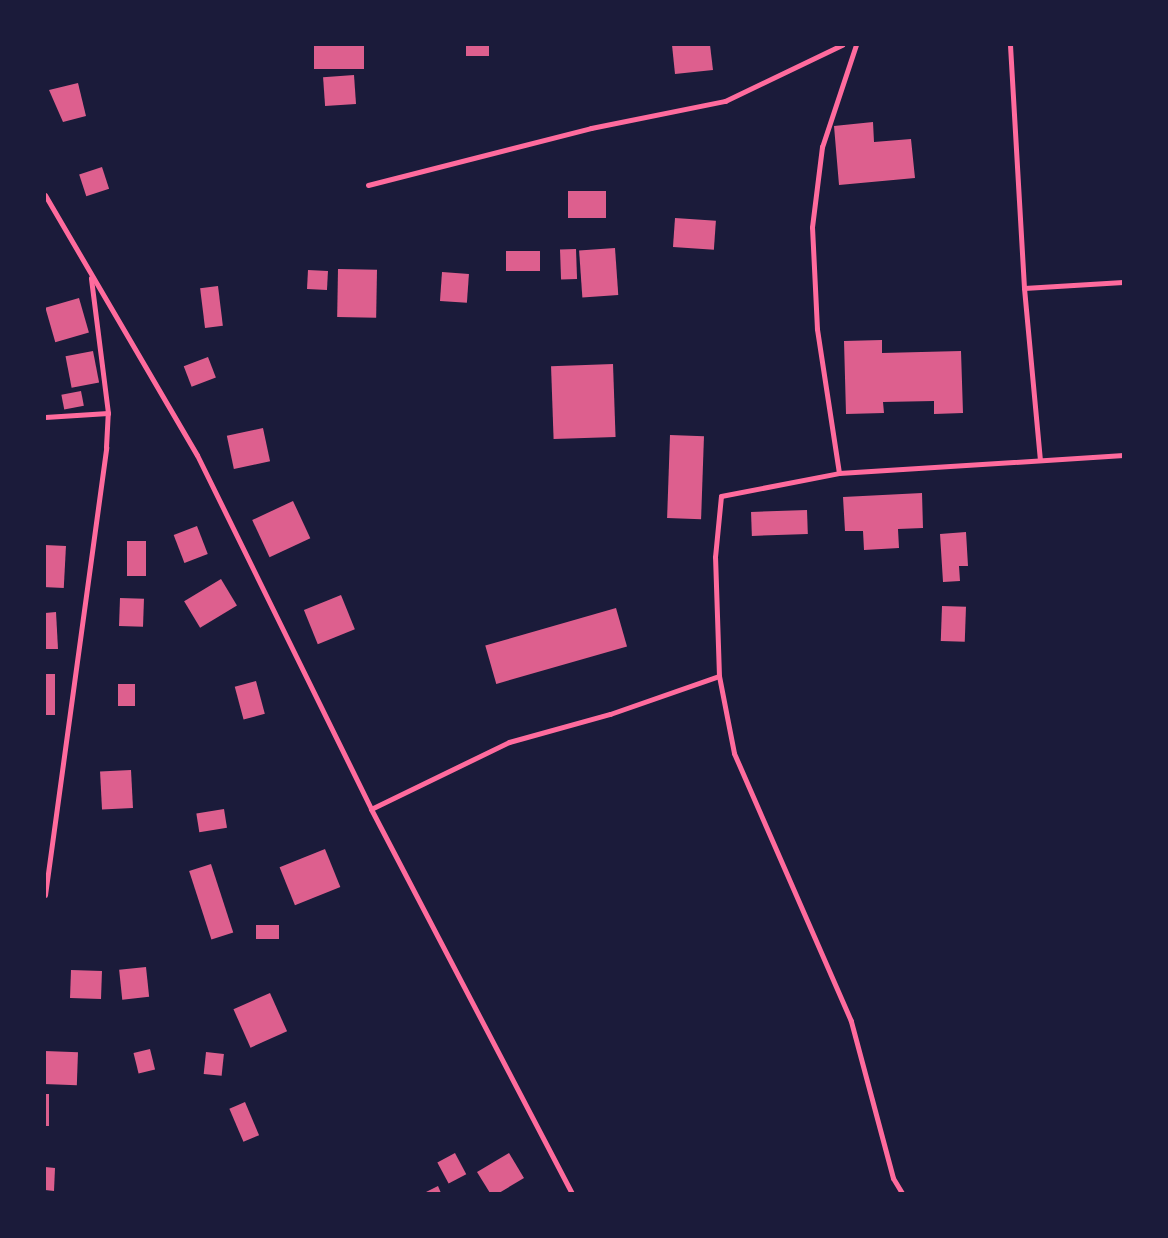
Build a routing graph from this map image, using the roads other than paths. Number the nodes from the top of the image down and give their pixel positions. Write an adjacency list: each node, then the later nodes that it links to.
1 (842, 45): 4 (street)
2 (856, 45): 13 (street)
3 (1010, 45): 8 (street)
4 (368, 185)
5 (45, 196): 6 (street)
6 (91, 275): 9 (street); 15 (street)
7 (1123, 282): 8 (street)
8 (1024, 288): 12 (street)
9 (108, 413): 10 (street); 16 (street)
10 (45, 416)
11 (1123, 455): 12 (street)
12 (1040, 459): 13 (street)
13 (839, 473): 14 (street)
14 (718, 676): 15 (street); 18 (street)
15 (371, 809): 17 (street)
16 (45, 895)
17 (572, 1193)
18 (902, 1193)

